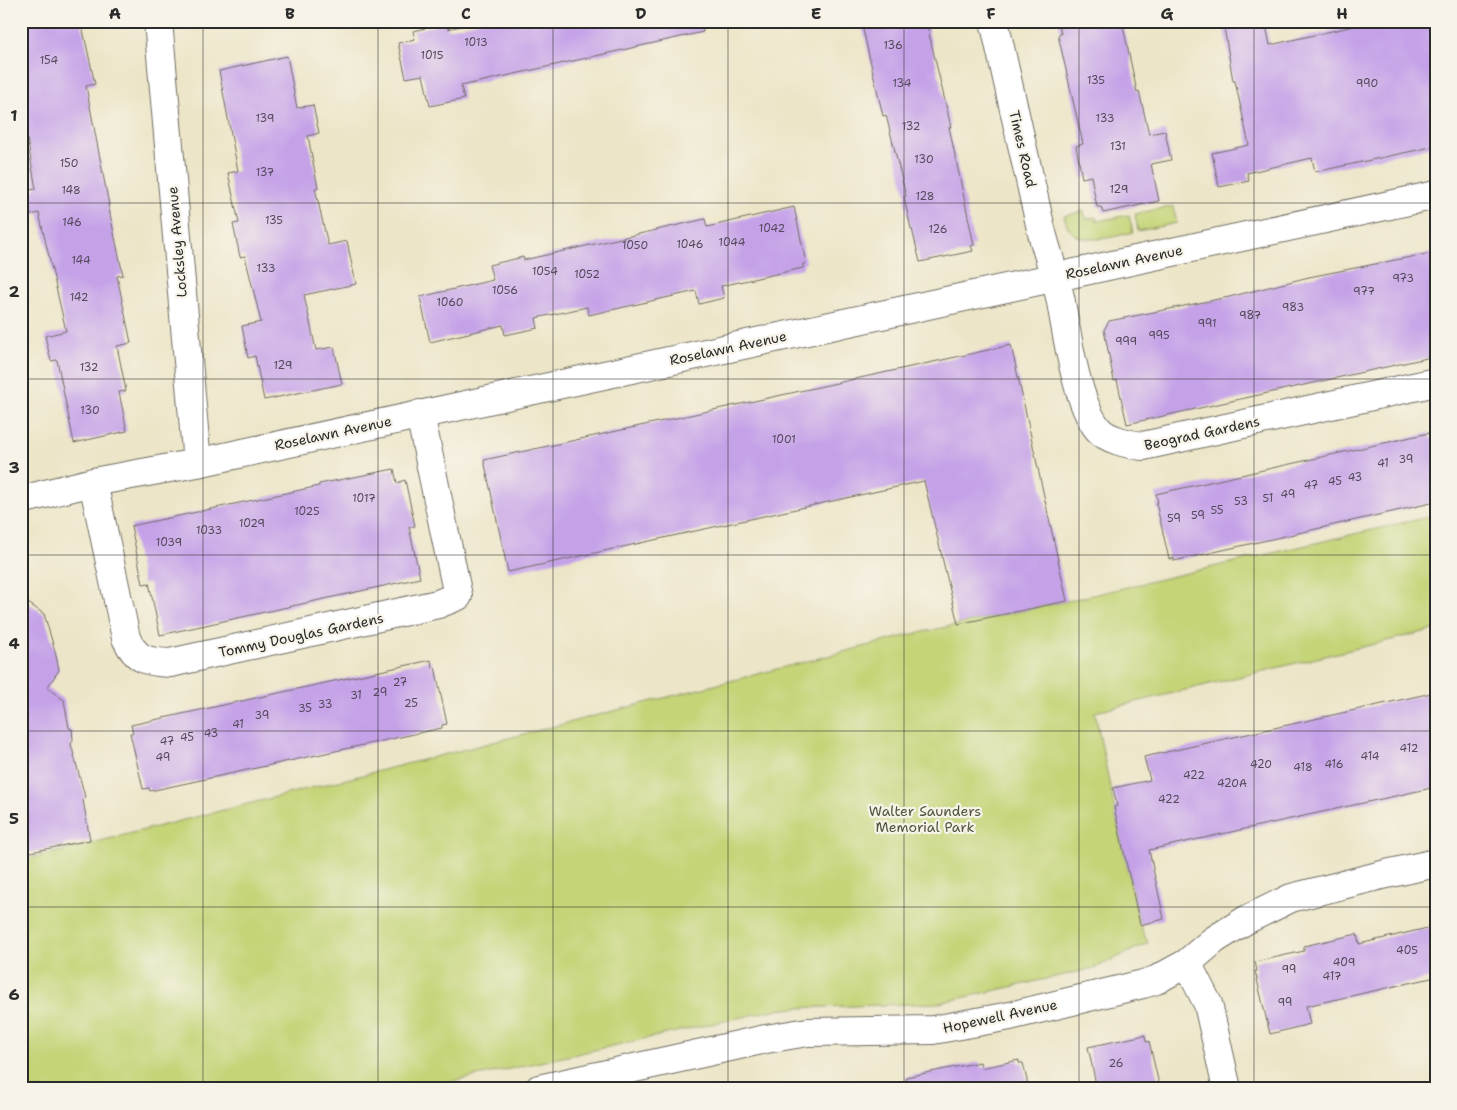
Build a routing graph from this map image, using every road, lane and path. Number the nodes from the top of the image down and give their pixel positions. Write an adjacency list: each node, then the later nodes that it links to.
1 (158, 21): 7 (street, Locksley Avenue)
2 (994, 21): 4 (street, Times Road)
3 (1436, 195): 4 (street, Roselawn Avenue)
4 (1055, 277): 5 (street, Beograd Gardens); 6 (street, Roselawn Avenue)
5 (1436, 382)
6 (420, 414): 7 (street, Roselawn Avenue); 8 (street, Tommy Douglas Gardens)
7 (197, 463): 8 (street, Roselawn Avenue)
8 (94, 482): 9 (street, Roselawn Avenue)
9 (21, 500)
10 (1436, 863): 11 (street, Hopewell Avenue)
11 (1187, 963): 12 (street, Hopewell Avenue); 13 (street)
12 (538, 1089)
13 (1227, 1089)

